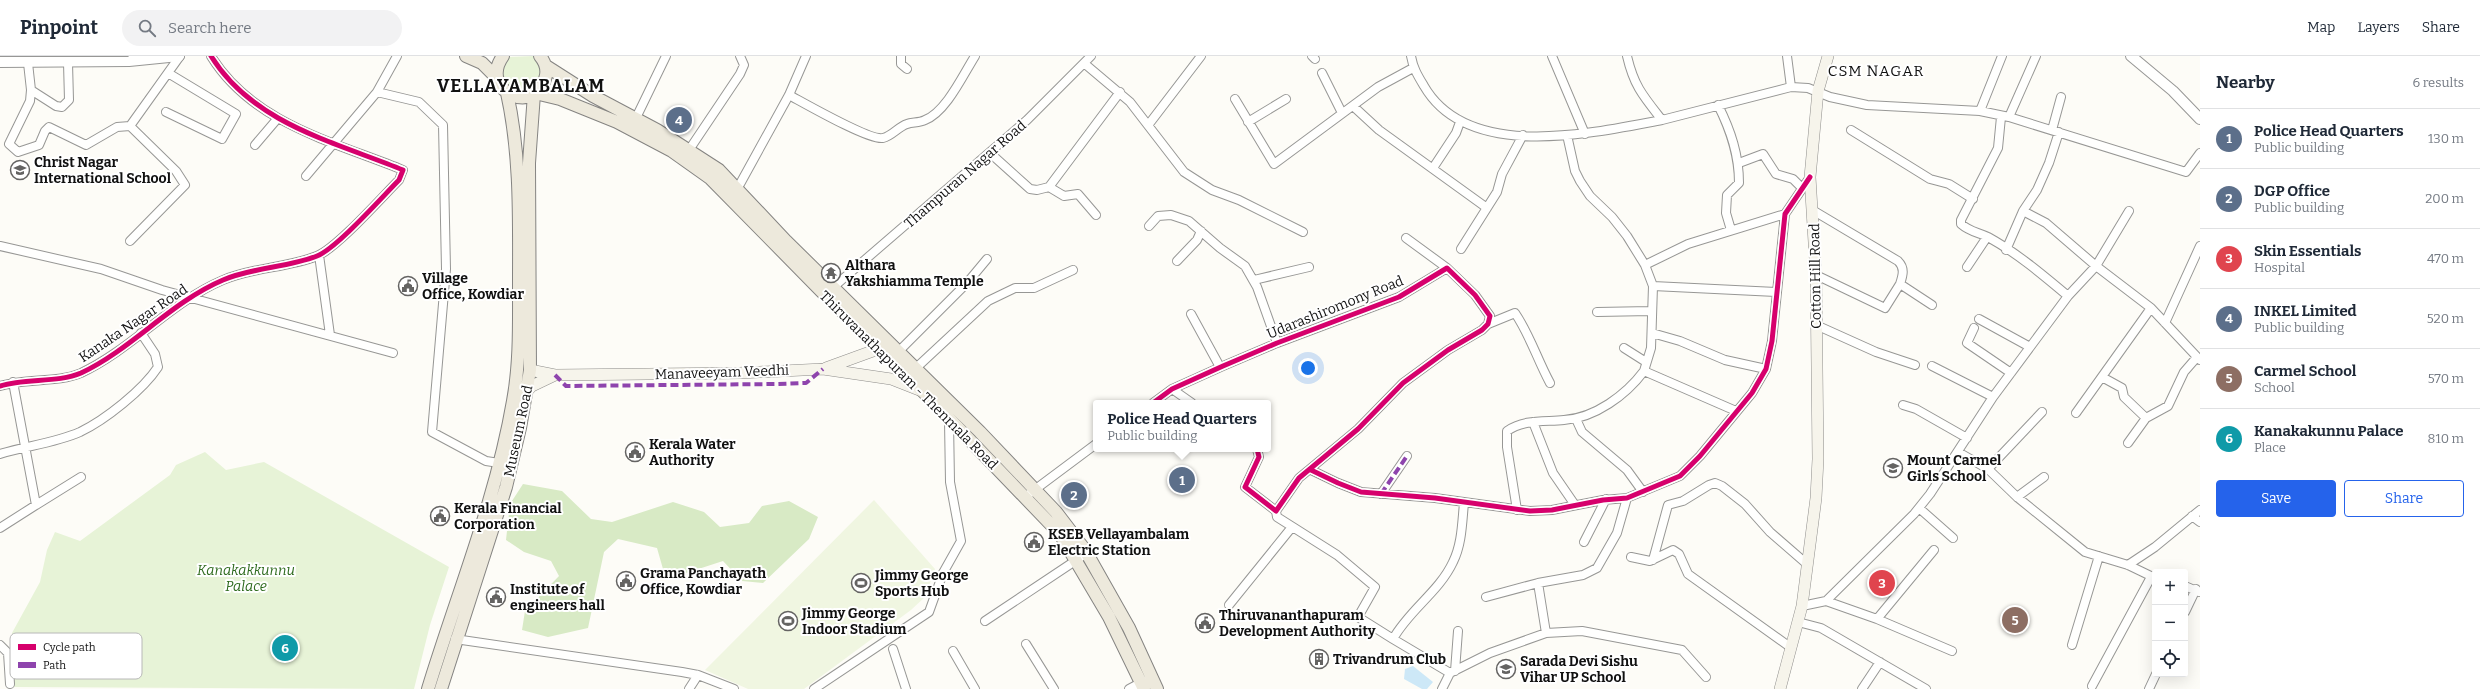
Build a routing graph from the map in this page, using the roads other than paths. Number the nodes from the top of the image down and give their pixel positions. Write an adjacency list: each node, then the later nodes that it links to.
1 (180, 56): 23 (street); 28 (street)
2 (211, 56): 48 (street)
3 (397, 56): 34 (street)
4 (466, 56): 30 (main road)
5 (503, 56): 30 (main road)
6 (666, 56): 50 (street)
7 (740, 56): 63 (street)
8 (806, 56): 38 (street)
9 (902, 56): 27 (street)
10 (975, 56): 38 (street)
11 (1091, 56): 24 (street, Thampuran Nagar Road)
12 (1201, 56): 54 (street)
13 (1411, 56): 26 (street)
14 (1552, 56): 58 (street)
15 (1627, 56): 51 (street)
16 (1787, 56): 31 (street)
17 (1828, 56): 33 (main road, Cotton Hill Road)
18 (2002, 56): 44 (street)
19 (2036, 56): 47 (street)
20 (2131, 56): 49 (street)
21 (543, 59): 37 (main road); 50 (main road)
22 (28, 63): 23 (street); 25 (street); 32 (street)
23 (68, 63): 32 (street)
24 (1085, 64): 35 (street); 64 (street, Thampuran Nagar Road)
25 (1, 65)
26 (1413, 68): 43 (street); 53 (street)
27 (907, 69)
28 (168, 73): 45 (street); 55 (street)
29 (1322, 73): 46 (street)
30 (497, 78): 36 (main road)
31 (1791, 87): 33 (street); 42 (street)
32 (31, 90): 55 (street)
33 (1818, 91): 44 (street); 70 (main road, Cotton Hill Road)
34 (377, 92): 61 (street); 169 (street)
35 (1120, 92): 54 (street); 71 (street)
36 (507, 93): 37 (main road, Thiruvanathapuram - Thenmala Road); 67 (main road)
37 (535, 94): 67 (main road); 74 (main road, Thiruvanathapuram - Thenmala Road)
38 (789, 95): 72 (street)
39 (2061, 97): 57 (street)
40 (1235, 99): 52 (street)
41 (1286, 99): 52 (street)
42 (1718, 105): 51 (street); 66 (street)
43 (1353, 106): 46 (street); 68 (street)
44 (1980, 111): 47 (street)
45 (166, 112)
46 (1342, 113): 52 (street)
47 (2005, 117): 57 (street); 75 (street)
48 (278, 118): 61 (street); 62 (street)
49 (2200, 119)
50 (635, 120): 63 (main road)
51 (1662, 120): 58 (street)
52 (1248, 122)
53 (1460, 122): 59 (street); 68 (street)
54 (1149, 124): 85 (street)
55 (130, 126): 88 (street)
56 (1851, 130): 75 (street)
57 (2056, 131): 65 (street); 78 (street)
58 (1584, 134): 60 (street)
59 (1524, 135): 60 (street); 76 (street)
60 (1567, 135): 96 (street)
61 (334, 142): 69 (street); 93 (street, Kanaka Nagar Road)
62 (255, 145)
63 (689, 150): 72 (main road)
64 (990, 153): 71 (street); 105 (street, Thampuran Nagar Road)
65 (2200, 153)
66 (1739, 163): 73 (street); 83 (street)
67 (523, 164): 137 (main road, Museum Road); 139 (main road, Museum Road)
68 (1433, 168): 76 (street)
69 (306, 176)
70 (1810, 177): 73 (street); 77 (main road, Cotton Hill Road)
71 (1050, 187): 81 (street)
72 (738, 188): 74 (street); 105 (main road)
73 (1802, 188): 80 (street)
74 (730, 199): 108 (main road, Thiruvanathapuram - Thenmala Road)
75 (1973, 199): 86 (street)
76 (1487, 208): 91 (street)
77 (1814, 210): 102 (main road, Cotton Hill Road); 104 (street)
78 (2023, 211): 92 (street); 97 (street)
79 (2129, 211): 97 (street)
80 (1785, 214): 83 (street); 107 (street)
81 (1096, 215)
82 (1150, 226): 84 (street)
83 (1731, 230): 96 (street)
84 (1201, 231): 95 (street); 103 (street)
85 (1303, 232)
86 (1987, 237): 92 (street); 99 (street)
87 (1406, 238): 100 (street)
88 (130, 241)
89 (0, 246): 110 (street)
90 (2200, 246): 117 (street)
91 (1461, 249)
92 (2006, 250): 109 (street)
93 (319, 255): 110 (street, Kanaka Nagar Road); 123 (street)
94 (987, 259): 128 (street)
95 (1177, 261)
96 (1644, 264): 106 (street)
97 (2096, 266): 109 (street); 112 (street)
98 (1309, 267): 103 (street)
99 (1967, 267)
100 (1447, 268): 118 (street); 124 (street, Udarashiromony Road)
101 (1073, 270): 135 (street)
102 (1816, 275): 104 (street); 119 (main road, Cotton Hill Road)
103 (1254, 280): 124 (street)
104 (1900, 284): 111 (street)
105 (834, 286): 108 (street, Thampuran Nagar Road); 125 (main road)
106 (1653, 286): 107 (street); 113 (street)
107 (1776, 292): 138 (street)
108 (825, 295): 125 (main road, Thiruvanathapuram - Thenmala Road)
109 (2068, 296): 126 (street)
110 (192, 298): 121 (street, Kanaka Nagar Road); 123 (street)
111 (1932, 305)
112 (2151, 308): 117 (street); 143 (street)
113 (1651, 311): 114 (street); 122 (street)
114 (1597, 312)
115 (1191, 314): 134 (street)
116 (1979, 319): 126 (street)
117 (2166, 323): 130 (street)
118 (1488, 324): 145 (street); 170 (street)
119 (1816, 325): 132 (street); 200 (main road, Cotton Hill Road)
120 (1974, 328): 141 (street)
121 (140, 333): 144 (street, Kanaka Nagar Road); 163 (street)
122 (1652, 333): 131 (street); 138 (street)
123 (330, 335): 129 (street)
124 (1277, 343): 134 (street, Udarashiromony Road)
125 (886, 345): 128 (main road); 136 (main road); 149 (main road, Thiruvanathapuram - Thenmala Road)
126 (2030, 347): 141 (street)
127 (1624, 348): 131 (street)
128 (899, 351): 135 (main road)
129 (393, 353)
130 (2199, 358): 157 (street)
131 (1646, 362): 140 (street)
132 (1915, 365)
133 (1932, 366): 150 (street)
134 (1220, 367): 147 (street, Udarashiromony Road)
135 (916, 368): 174 (main road)
136 (823, 369): 142 (main road, Manaveeyam Veedhi); 149 (main road, Manaveeyam Veedhi)
137 (530, 370): 139 (street, Manaveeyam Veedhi); 142 (main road, Manaveeyam Veedhi); 148 (main road, Museum Road)
138 (1766, 370): 154 (street)
139 (517, 371): 169 (main road, Museum Road)
140 (1644, 371): 154 (street); 158 (street)
141 (2011, 373): 150 (street)
142 (555, 375): 148 (main road)
143 (2102, 377): 156 (street); 157 (street)
144 (13, 382): 146 (street, Kanaka Nagar Road); 163 (street)
145 (1550, 383)
146 (0, 386)
147 (1172, 389): 151 (street, Udarashiromony Road); 152 (street)
148 (527, 391): 217 (main road, Museum Road)
149 (924, 392): 159 (main road, Thiruvanathapuram - Thenmala Road)
150 (1993, 397): 161 (street)
151 (1157, 400)
152 (1188, 400)
153 (1903, 405): 161 (street)
154 (1736, 411): 175 (street)
155 (2042, 412): 171 (street)
156 (2076, 413)
157 (2146, 418): 162 (street)
158 (1576, 419): 160 (street); 175 (street)
159 (949, 421): 177 (main road, Thiruvanathapuram - Thenmala Road); 239 (street)
160 (1533, 422): 183 (street); 186 (street)
161 (1967, 438): 166 (street)
162 (2128, 443)
163 (25, 446): 167 (street); 182 (street)
164 (1093, 446): 174 (street)
165 (1258, 452): 185 (street)
166 (1958, 452): 171 (street); 184 (street)
167 (0, 454)
168 (1407, 456): 176 (street)
169 (499, 463): 235 (main road, Museum Road)
170 (1311, 470): 176 (street); 185 (street)
171 (1988, 470): 178 (street)
172 (81, 477): 182 (street)
173 (2044, 477): 178 (street)
174 (1035, 490): 177 (street); 195 (main road)
175 (1643, 492): 179 (street)
176 (1381, 494): 181 (street)
177 (1024, 497): 198 (main road, Thiruvanathapuram - Thenmala Road)
178 (2017, 497): 196 (street)
179 (1626, 498): 180 (street); 204 (street)
180 (1606, 499): 183 (street); 193 (street)
181 (1464, 502): 186 (street); 218 (street)
182 (36, 505): 191 (street)
183 (1575, 505): 186 (street)
184 (1919, 508): 192 (street); 208 (street)
185 (1276, 510): 190 (street)
186 (1517, 510)
187 (2200, 510): 188 (street)
188 (2192, 516): 189 (street); 201 (street)
189 (2200, 522)
190 (1292, 527): 209 (street); 218 (street)
191 (0, 528)
192 (1953, 538)
193 (1584, 542)
194 (1934, 550): 212 (street)
195 (1087, 553): 198 (street); 231 (main road)
196 (2099, 556): 201 (street); 221 (street)
197 (1631, 557): 199 (street)
198 (1076, 560): 213 (street); 231 (main road, Thiruvanathapuram - Thenmala Road)
199 (1652, 560): 200 (street); 222 (street)
200 (1808, 565): 210 (main road, Cotton Hill Road)
201 (2128, 565): 202 (street)
202 (2152, 577)
203 (2152, 580): 232 (street)
204 (1538, 583): 207 (street); 216 (street)
205 (2188, 587): 206 (street)
206 (2198, 591): 211 (street)
207 (1486, 597)
208 (1826, 601): 210 (street); 212 (street)
209 (1229, 605)
210 (1802, 606): 214 (main road, Cotton Hill Road)
211 (2188, 607)
212 (1877, 619): 225 (street)
213 (985, 622)
214 (1798, 622): 222 (main road, Cotton Hill Road); 226 (street)
215 (1458, 631): 227 (street)
216 (1546, 633): 227 (street); 229 (street)
217 (455, 639): 228 (street); 236 (main road, Museum Road)
218 (1393, 639): 227 (street)
219 (1026, 644): 242 (street)
220 (0, 645): 233 (street)
221 (2072, 645)
222 (1790, 647): 246 (main road, Cotton Hill Road)
223 (892, 648): 240 (street)
224 (953, 651): 241 (street)
225 (1952, 651)
226 (1880, 662): 234 (street); 247 (street)
227 (1452, 672): 245 (street)
228 (698, 676): 237 (street); 238 (street)
229 (1706, 676)
230 (2155, 677): 248 (street)
231 (1145, 683): 243 (street); 244 (main road)
232 (2092, 686)
233 (9, 688)
234 (1923, 688)
235 (428, 689)
236 (441, 689)
237 (689, 689)
238 (734, 689)
239 (814, 689)
240 (906, 689)
241 (975, 689)
242 (1054, 689)
243 (1129, 689)
244 (1157, 689)
245 (1442, 689)
246 (1780, 689)
247 (1862, 689)
248 (2149, 689)

